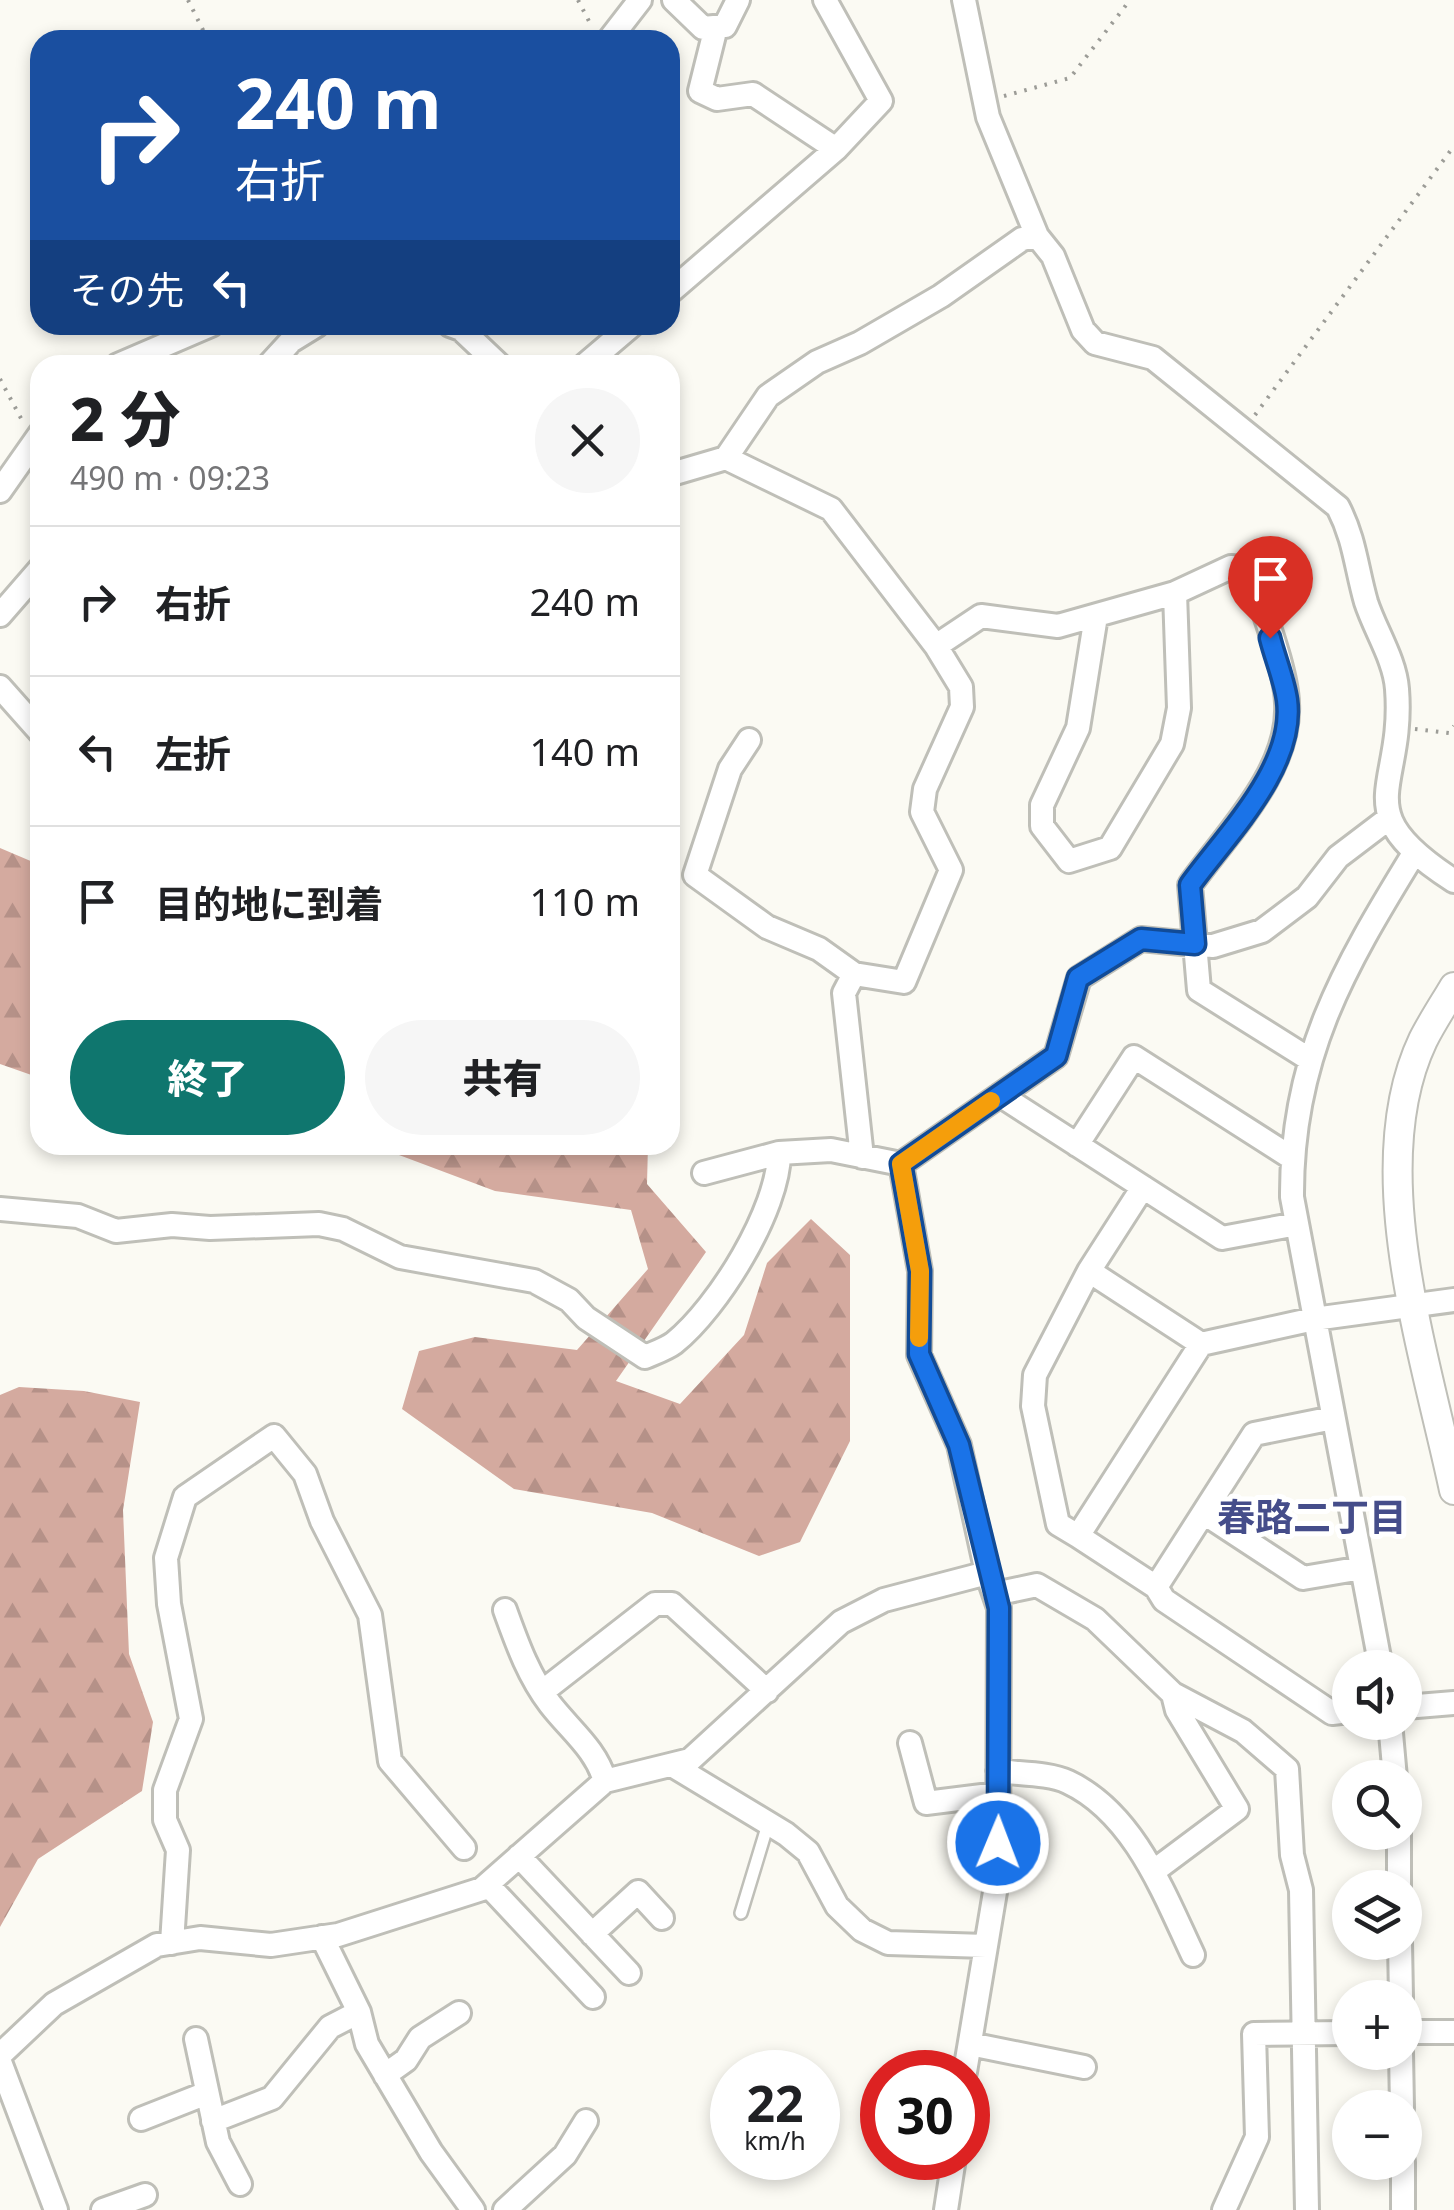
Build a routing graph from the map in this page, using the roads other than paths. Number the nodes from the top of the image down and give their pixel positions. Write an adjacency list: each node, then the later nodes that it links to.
1 (640, 0): 7 (street)
2 (674, 0): 6 (street)
3 (738, 0): 6 (street)
4 (825, 0): 8 (street)
5 (964, 0): 9 (street)
6 (716, 27): 8 (street)
7 (617, 30)
8 (836, 149): 10 (street)
9 (1037, 236): 20 (street); 31 (street)
10 (680, 283)
11 (188, 335): 15 (street)
12 (300, 335): 16 (street)
13 (467, 335): 17 (street)
14 (620, 335): 18 (street)
15 (141, 355)
16 (278, 355)
17 (488, 355)
18 (597, 355)
19 (30, 447): 22 (street)
20 (726, 458): 21 (street); 27 (street)
21 (680, 473)
22 (0, 490)
23 (30, 587): 25 (street)
24 (1174, 593): 26 (street); 26 (street); 34 (street)
25 (0, 616)
26 (1096, 616): 27 (street)
27 (936, 646): 35 (street)
28 (0, 688): 29 (street)
29 (30, 721)
30 (749, 740): 35 (street)
31 (1388, 819): 32 (street); 34 (street)
32 (1413, 855): 33 (street); 37 (street)
33 (1454, 881)
34 (1195, 944): 37 (street); 38 (street)
35 (854, 974): 41 (street)
36 (1454, 987): 50 (street)
37 (1309, 1059): 42 (street)
38 (1000, 1095): 39 (street); 43 (street)
39 (1077, 1145): 42 (street); 45 (street)
40 (780, 1153): 41 (street); 44 (street); 46 (street)
41 (862, 1157): 43 (street)
42 (1292, 1158): 47 (street)
43 (901, 1164): 58 (street)
44 (704, 1173)
45 (1143, 1187): 47 (street); 48 (street)
46 (0, 1208)
47 (1297, 1224): 51 (street)
48 (1089, 1271): 52 (street); 56 (street)
49 (1454, 1300): 50 (street)
50 (1416, 1305): 51 (street); 54 (street)
51 (1314, 1319): 52 (street); 53 (street)
52 (1201, 1344): 56 (street)
53 (1334, 1418): 55 (street); 57 (street)
54 (1454, 1490)
55 (1204, 1512): 57 (street); 59 (street)
56 (1078, 1536): 59 (street)
57 (1362, 1568): 61 (street)
58 (991, 1584): 62 (street); 64 (street); 71 (street)
59 (1156, 1586): 67 (street)
60 (505, 1610): 63 (street)
61 (1378, 1650)
62 (767, 1691): 63 (street); 69 (street)
63 (542, 1692): 70 (street)
64 (1173, 1694): 75 (street); 91 (street)
65 (1454, 1703): 66 (street)
66 (1422, 1706)
67 (1332, 1713)
68 (910, 1743): 71 (street)
69 (672, 1764): 70 (street); 72 (street)
70 (605, 1781): 74 (street)
71 (998, 1782): 75 (street); 82 (street)
72 (768, 1824): 77 (lane); 82 (street)
73 (464, 1848): 81 (street)
74 (520, 1856): 76 (street); 79 (street)
75 (1154, 1872): 84 (street)
76 (488, 1884): 80 (street); 83 (street)
77 (741, 1913)
78 (662, 1918): 79 (street)
79 (588, 1930): 83 (street); 85 (street)
80 (322, 1937): 81 (street); 87 (street)
81 (172, 1943): 96 (street)
82 (986, 1946): 94 (street)
83 (553, 1954): 86 (street)
84 (1193, 1955)
85 (628, 1973)
86 (593, 1997)
87 (359, 2012): 98 (street); 102 (street)
88 (458, 2013): 98 (street)
89 (1422, 2032): 90 (street)
90 (1454, 2032)
91 (1304, 2033): 92 (street); 112 (street); 113 (street)
92 (1332, 2033)
93 (196, 2039): 99 (street)
94 (970, 2044): 95 (street); 97 (street)
95 (969, 2050)
96 (0, 2059): 107 (street)
97 (1084, 2067)
98 (385, 2074): 109 (street)
99 (208, 2093): 100 (street); 102 (street)
100 (141, 2119)
101 (586, 2120): 110 (street)
102 (214, 2121): 105 (street)
103 (951, 2180): 111 (street)
104 (1402, 2180): 114 (street)
105 (240, 2184)
106 (144, 2195): 108 (street)
107 (56, 2210)
108 (103, 2210)
109 (473, 2210)
110 (505, 2210)
111 (946, 2210)
112 (1224, 2210)
113 (1307, 2210)
114 (1403, 2210)

